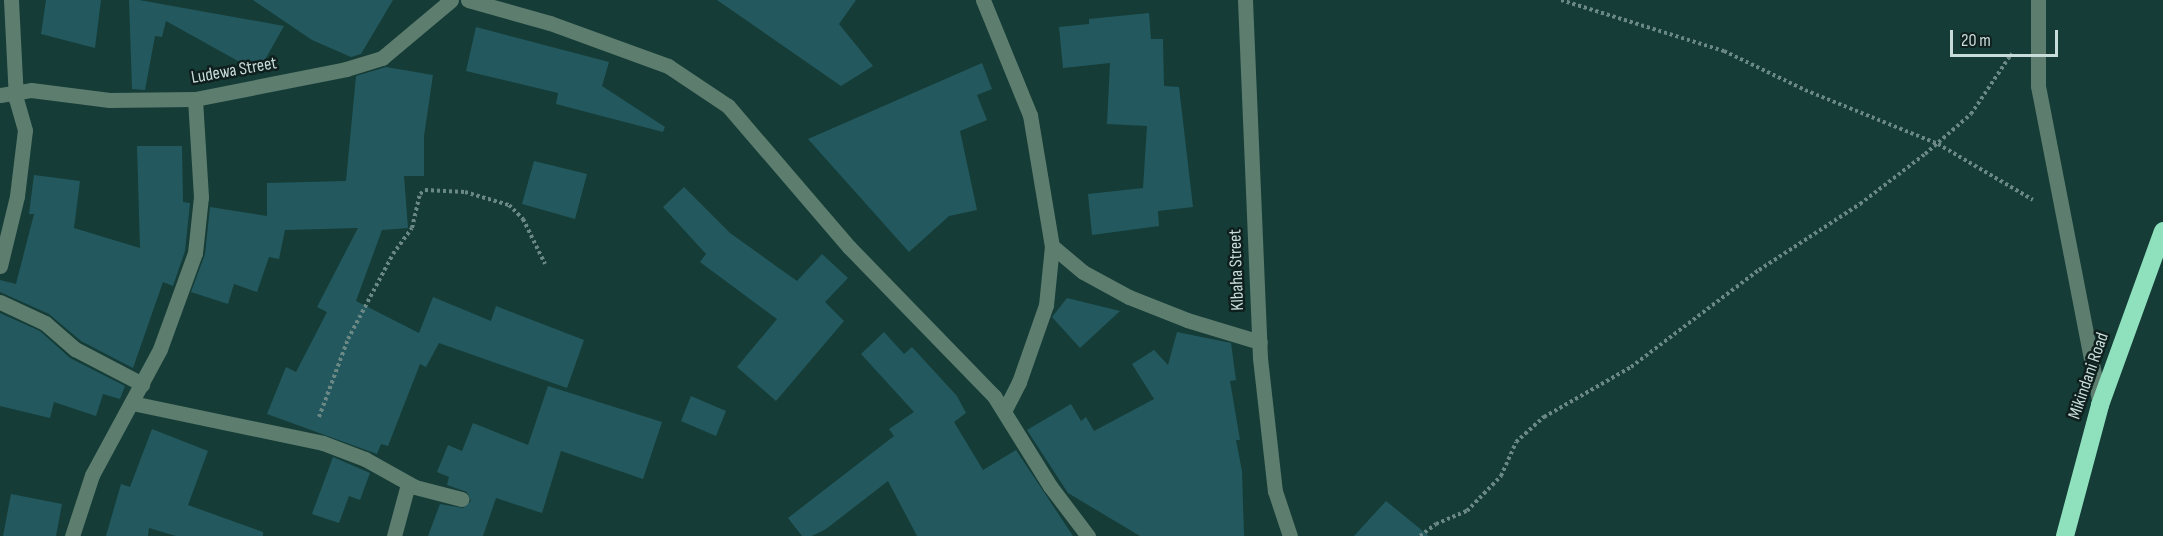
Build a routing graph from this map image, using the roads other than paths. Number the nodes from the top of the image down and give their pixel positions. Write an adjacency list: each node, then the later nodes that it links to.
1 (11, 0): 7 (street)
2 (451, 0): 9 (street, Ludewa Street)
3 (468, 0): 18 (street)
4 (983, 0): 11 (street)
5 (1245, 0): 14 (street, KIbaha Street)
6 (2038, 0): 17 (street)
7 (18, 91): 8 (street, Ludewa Street); 9 (street, Ludewa Street); 12 (street)
8 (0, 95)
9 (195, 99): 15 (street)
10 (2163, 231): 17 (highway, Mikindani Road)
11 (1052, 246): 14 (street); 18 (street)
12 (0, 266)
13 (0, 302): 15 (street)
14 (1260, 342): 24 (street, KIbaha Street)
15 (142, 384): 16 (street)
16 (132, 403): 19 (street); 21 (street)
17 (2100, 405): 25 (highway, Mikindani Road)
18 (1005, 410): 23 (street)
19 (408, 484): 20 (street); 22 (street)
20 (461, 500)
21 (72, 536)
22 (394, 536)
23 (1088, 536)
24 (1290, 536)
25 (2065, 536)

